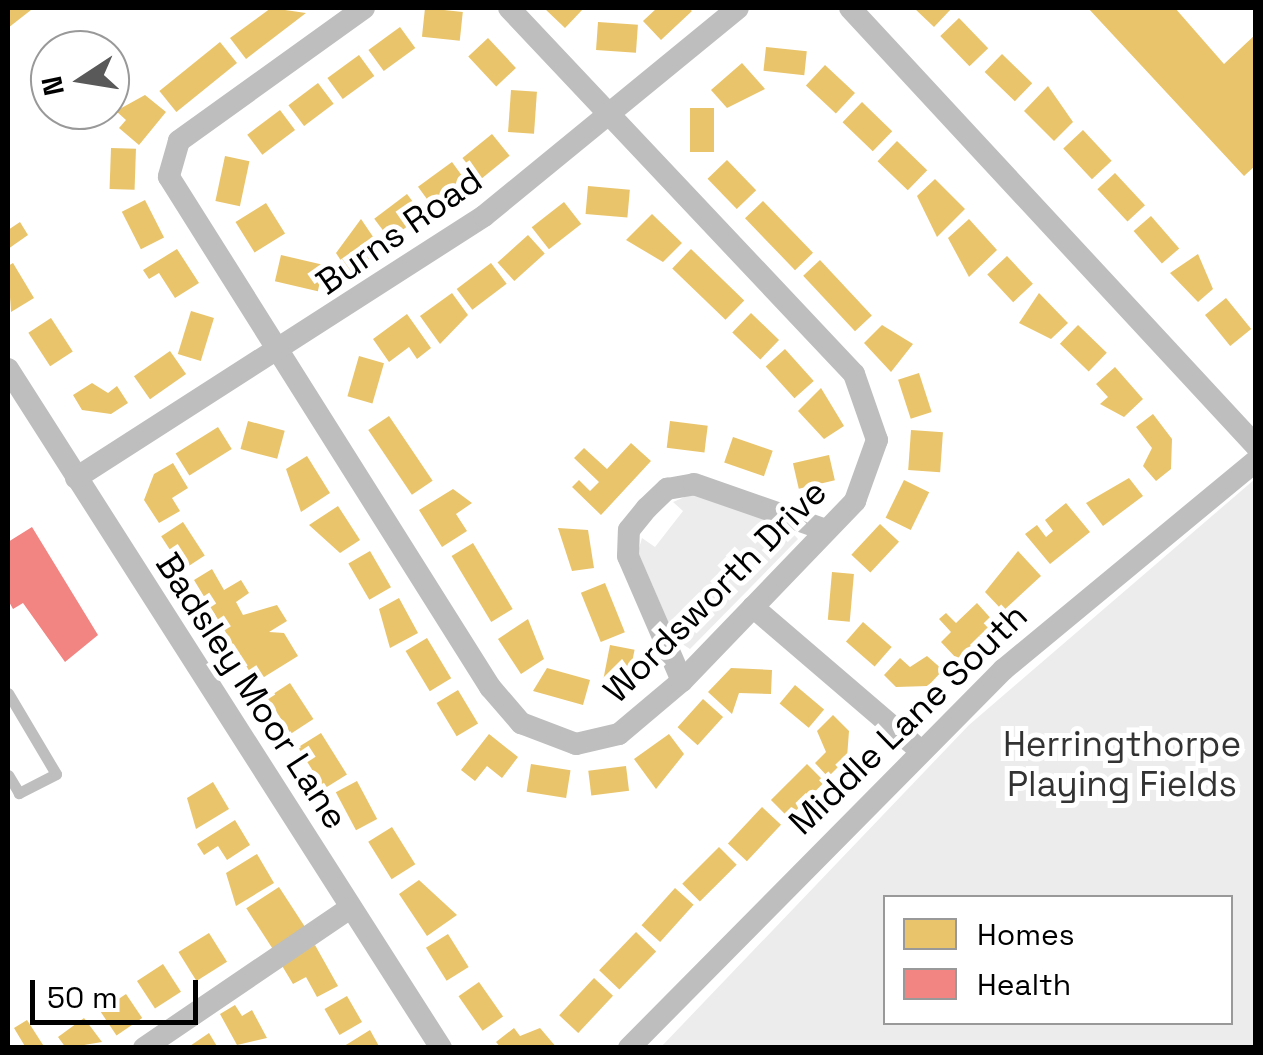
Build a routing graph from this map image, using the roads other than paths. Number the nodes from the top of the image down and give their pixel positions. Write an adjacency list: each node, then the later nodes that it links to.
1 (364, 8): 6 (street, Wordsworth Drive)
2 (509, 8): 5 (street, Wordsworth Drive)
3 (738, 8): 5 (street, Burns Road)
4 (850, 8): 8 (street)
5 (612, 117): 6 (street, Burns Road); 11 (street, Wordsworth Drive)
6 (278, 356): 10 (street, Burns Road); 13 (street, Wordsworth Drive)
7 (8, 369): 10 (street, Badsley Moor Lane)
8 (1256, 446)
9 (1256, 461): 15 (street, Middle Lane South)
10 (76, 478): 17 (street, Badsley Moor Lane)
11 (826, 530): 12 (street, Wordsworth Drive); 13 (street)
12 (753, 606): 13 (street, Wordsworth Drive); 15 (street)
13 (682, 681)
14 (8, 693): 16 (lane)
15 (921, 751): 20 (street, Middle Lane South)
16 (8, 775)
17 (350, 908): 18 (street); 19 (street, Badsley Moor Lane)
18 (144, 1048)
19 (441, 1048)
20 (628, 1048)

